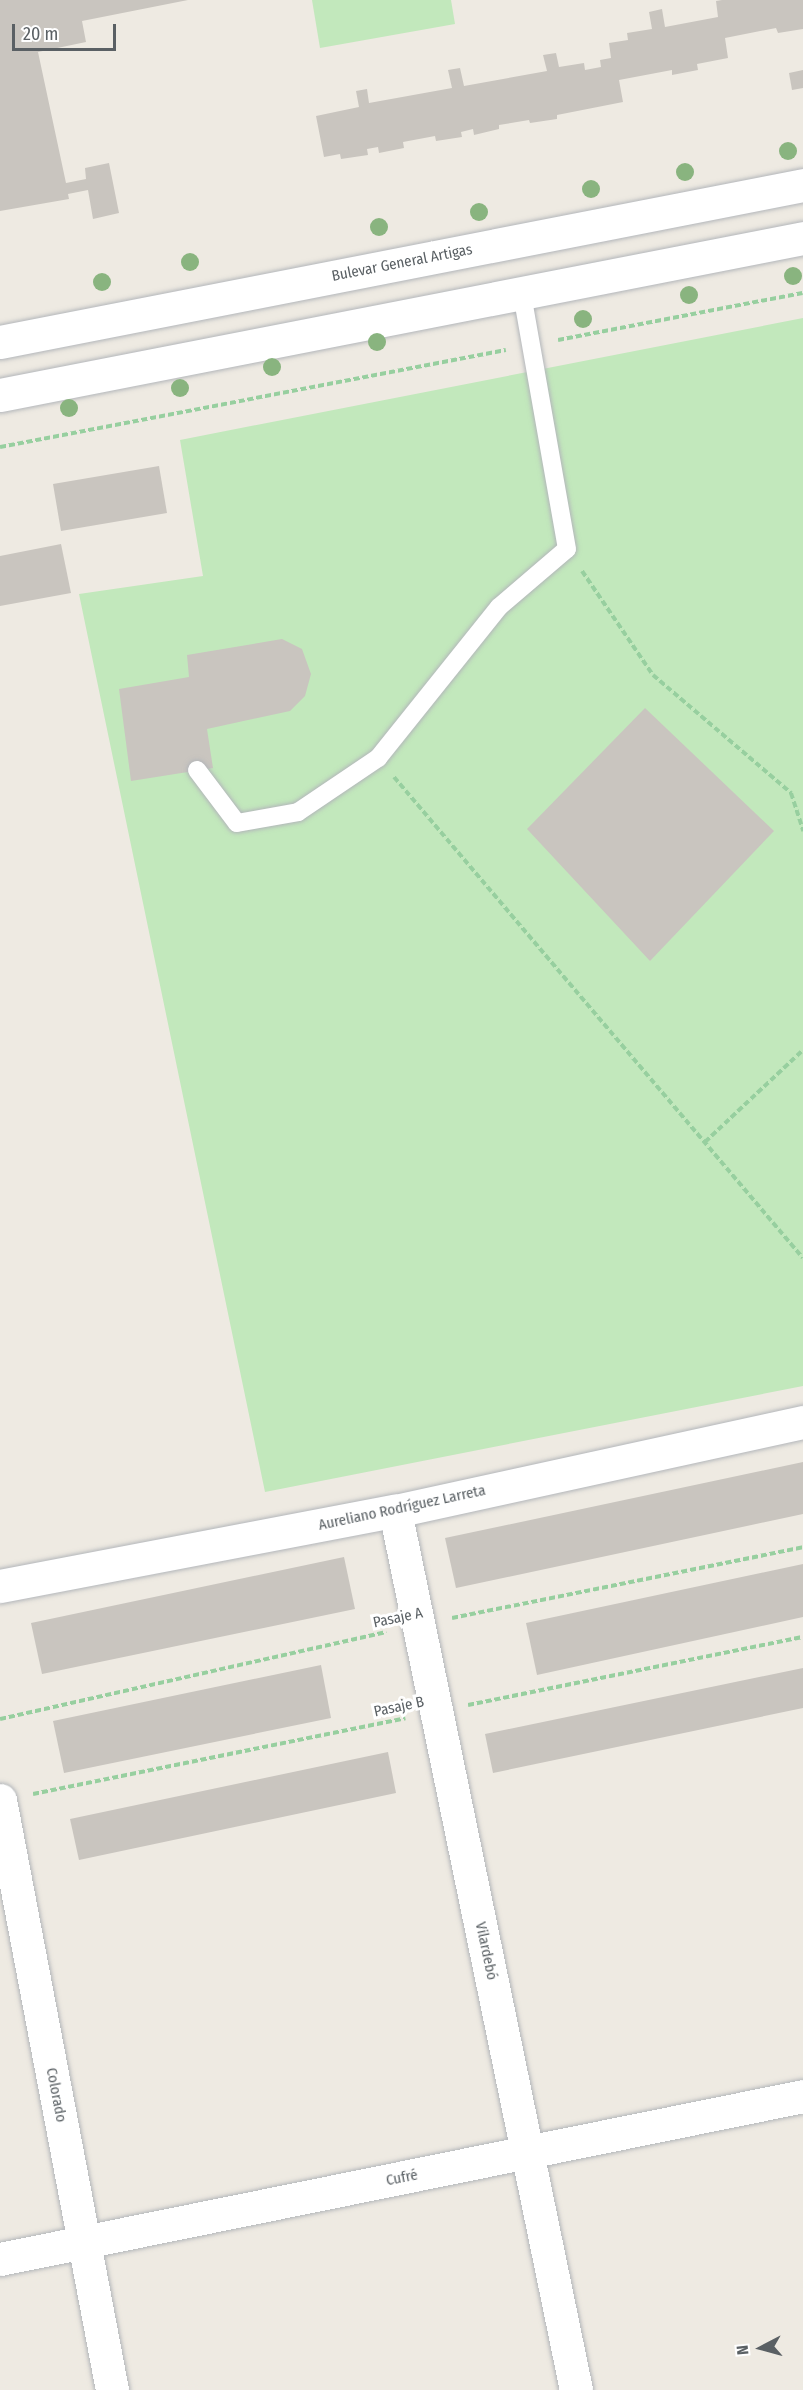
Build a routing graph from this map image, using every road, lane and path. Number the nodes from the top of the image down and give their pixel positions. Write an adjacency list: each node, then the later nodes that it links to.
1 (803, 184): 5 (street, Bulevar General Artigas)
2 (803, 238): 3 (street)
3 (522, 293): 6 (lane); 7 (street)
4 (803, 293): 6 (path)
5 (0, 342)
6 (531, 345): 8 (path); 9 (lane)
7 (0, 395)
8 (0, 447)
9 (567, 549): 10 (lane); 12 (path)
10 (378, 758): 11 (lane); 14 (path)
11 (197, 770)
12 (803, 831)
13 (803, 1050): 14 (path)
14 (705, 1142): 15 (path)
15 (803, 1258)
16 (803, 1422): 17 (street, Aureliano Rodríguez Larreta)
17 (395, 1511): 19 (street, Aureliano Rodríguez Larreta); 20 (street, Vilardebó)
18 (803, 1547): 20 (path, Pasaje A)
19 (0, 1586)
20 (418, 1625): 22 (street, Vilardebó); 23 (path, Pasaje A)
21 (803, 1637): 22 (path, Pasaje B)
22 (437, 1712): 24 (path, Pasaje B); 26 (street, Vilardebó)
23 (0, 1719)
24 (0, 1801): 27 (street, Colorado)
25 (803, 2096): 26 (street, Cufré)
26 (527, 2152): 27 (street, Cufré); 30 (street, Vilardebó)
27 (84, 2242): 28 (street, Cufré); 29 (street, Colorado)
28 (0, 2259)
29 (112, 2390)
30 (576, 2390)

